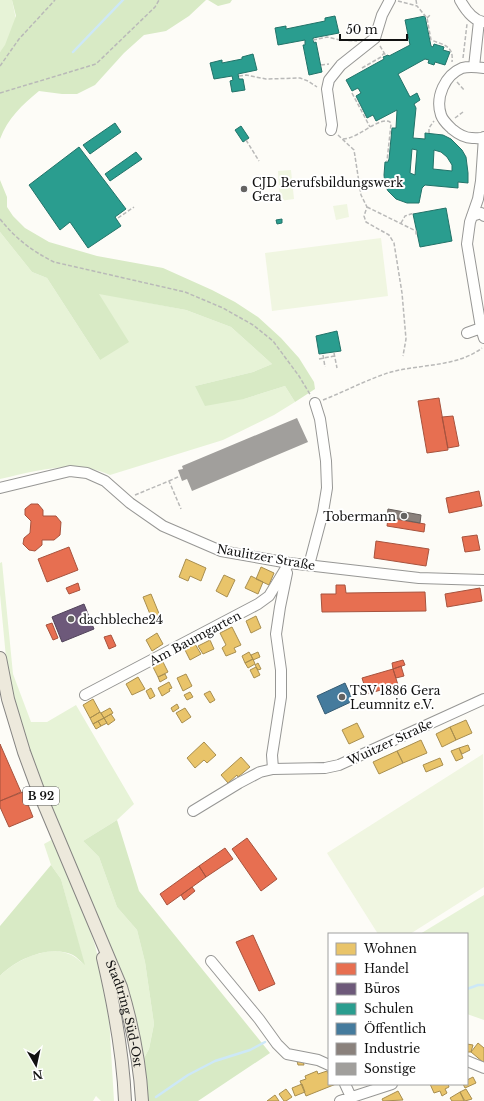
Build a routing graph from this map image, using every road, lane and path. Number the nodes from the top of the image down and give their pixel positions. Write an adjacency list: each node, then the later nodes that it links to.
1 (54, 0): 17 (path)
2 (159, 0): 24 (path)
3 (390, 0): 12 (street)
4 (395, 0): 7 (path)
5 (416, 0): 7 (path)
6 (460, 0): 8 (street)
7 (417, 6): 10 (path)
8 (468, 12): 11 (street); 20 (path)
9 (430, 15): 10 (path)
10 (427, 18): 22 (path)
11 (481, 22): 18 (street)
12 (375, 38): 15 (path); 26 (street)
13 (313, 40): 14 (path)
14 (358, 40)
15 (384, 53): 16 (path); 19 (path)
16 (386, 56)
17 (0, 66)
18 (479, 67): 20 (street)
19 (362, 68)
20 (462, 68): 22 (street)
21 (239, 76): 26 (path)
22 (451, 76): 23 (path); 29 (street)
23 (465, 91)
24 (0, 93)
25 (352, 93): 27 (path)
26 (328, 99): 28 (street)
27 (370, 128): 30 (path); 33 (path)
28 (331, 130): 30 (path)
29 (484, 137): 37 (street)
30 (343, 139): 35 (path)
31 (246, 140): 32 (path)
32 (260, 161)
33 (387, 161)
34 (134, 207): 39 (path)
35 (366, 207): 41 (path); 48 (path)
36 (414, 213): 41 (path)
37 (472, 216): 38 (street); 44 (street)
38 (484, 216)
39 (118, 218)
40 (0, 219): 53 (path)
41 (402, 223): 42 (path)
42 (416, 236)
43 (467, 333): 44 (street)
44 (483, 333)
45 (484, 346): 53 (path)
46 (334, 353): 47 (path)
47 (334, 356): 49 (path); 52 (path)
48 (403, 356)
49 (323, 357): 50 (path); 51 (path)
50 (319, 359)
51 (325, 367)
52 (337, 368)
53 (315, 403): 60 (street)
54 (180, 476): 55 (path)
55 (169, 481): 57 (path); 58 (path)
56 (0, 488): 57 (street, Naulitzer Straße)
57 (126, 499): 59 (street, Naulitzer Straße)
58 (181, 509)
59 (289, 563): 60 (street, Naulitzer Straße); 63 (street, Am Baumgarten); 65 (street)
60 (309, 565): 61 (street, Naulitzer Straße)
61 (484, 580)
62 (0, 658): 67 (main road, Stadtring Süd-Ost / B 92)
63 (85, 695)
64 (484, 699): 65 (street, Wuitzer Straße)
65 (273, 770): 66 (street, Wuitzer Straße)
66 (193, 812)
67 (96, 929): 76 (main road, Stadtring Süd-Ost / B 92); 77 (main road, Stadtring Süd-Ost / B 92)
68 (211, 961): 70 (street)
69 (468, 1061): 71 (street)
70 (328, 1065)
71 (484, 1068)
72 (345, 1085): 74 (street)
73 (390, 1085): 75 (street)
74 (351, 1097): 75 (street); 78 (street)
75 (363, 1098)
76 (125, 1101)
77 (142, 1101)
78 (340, 1101)

